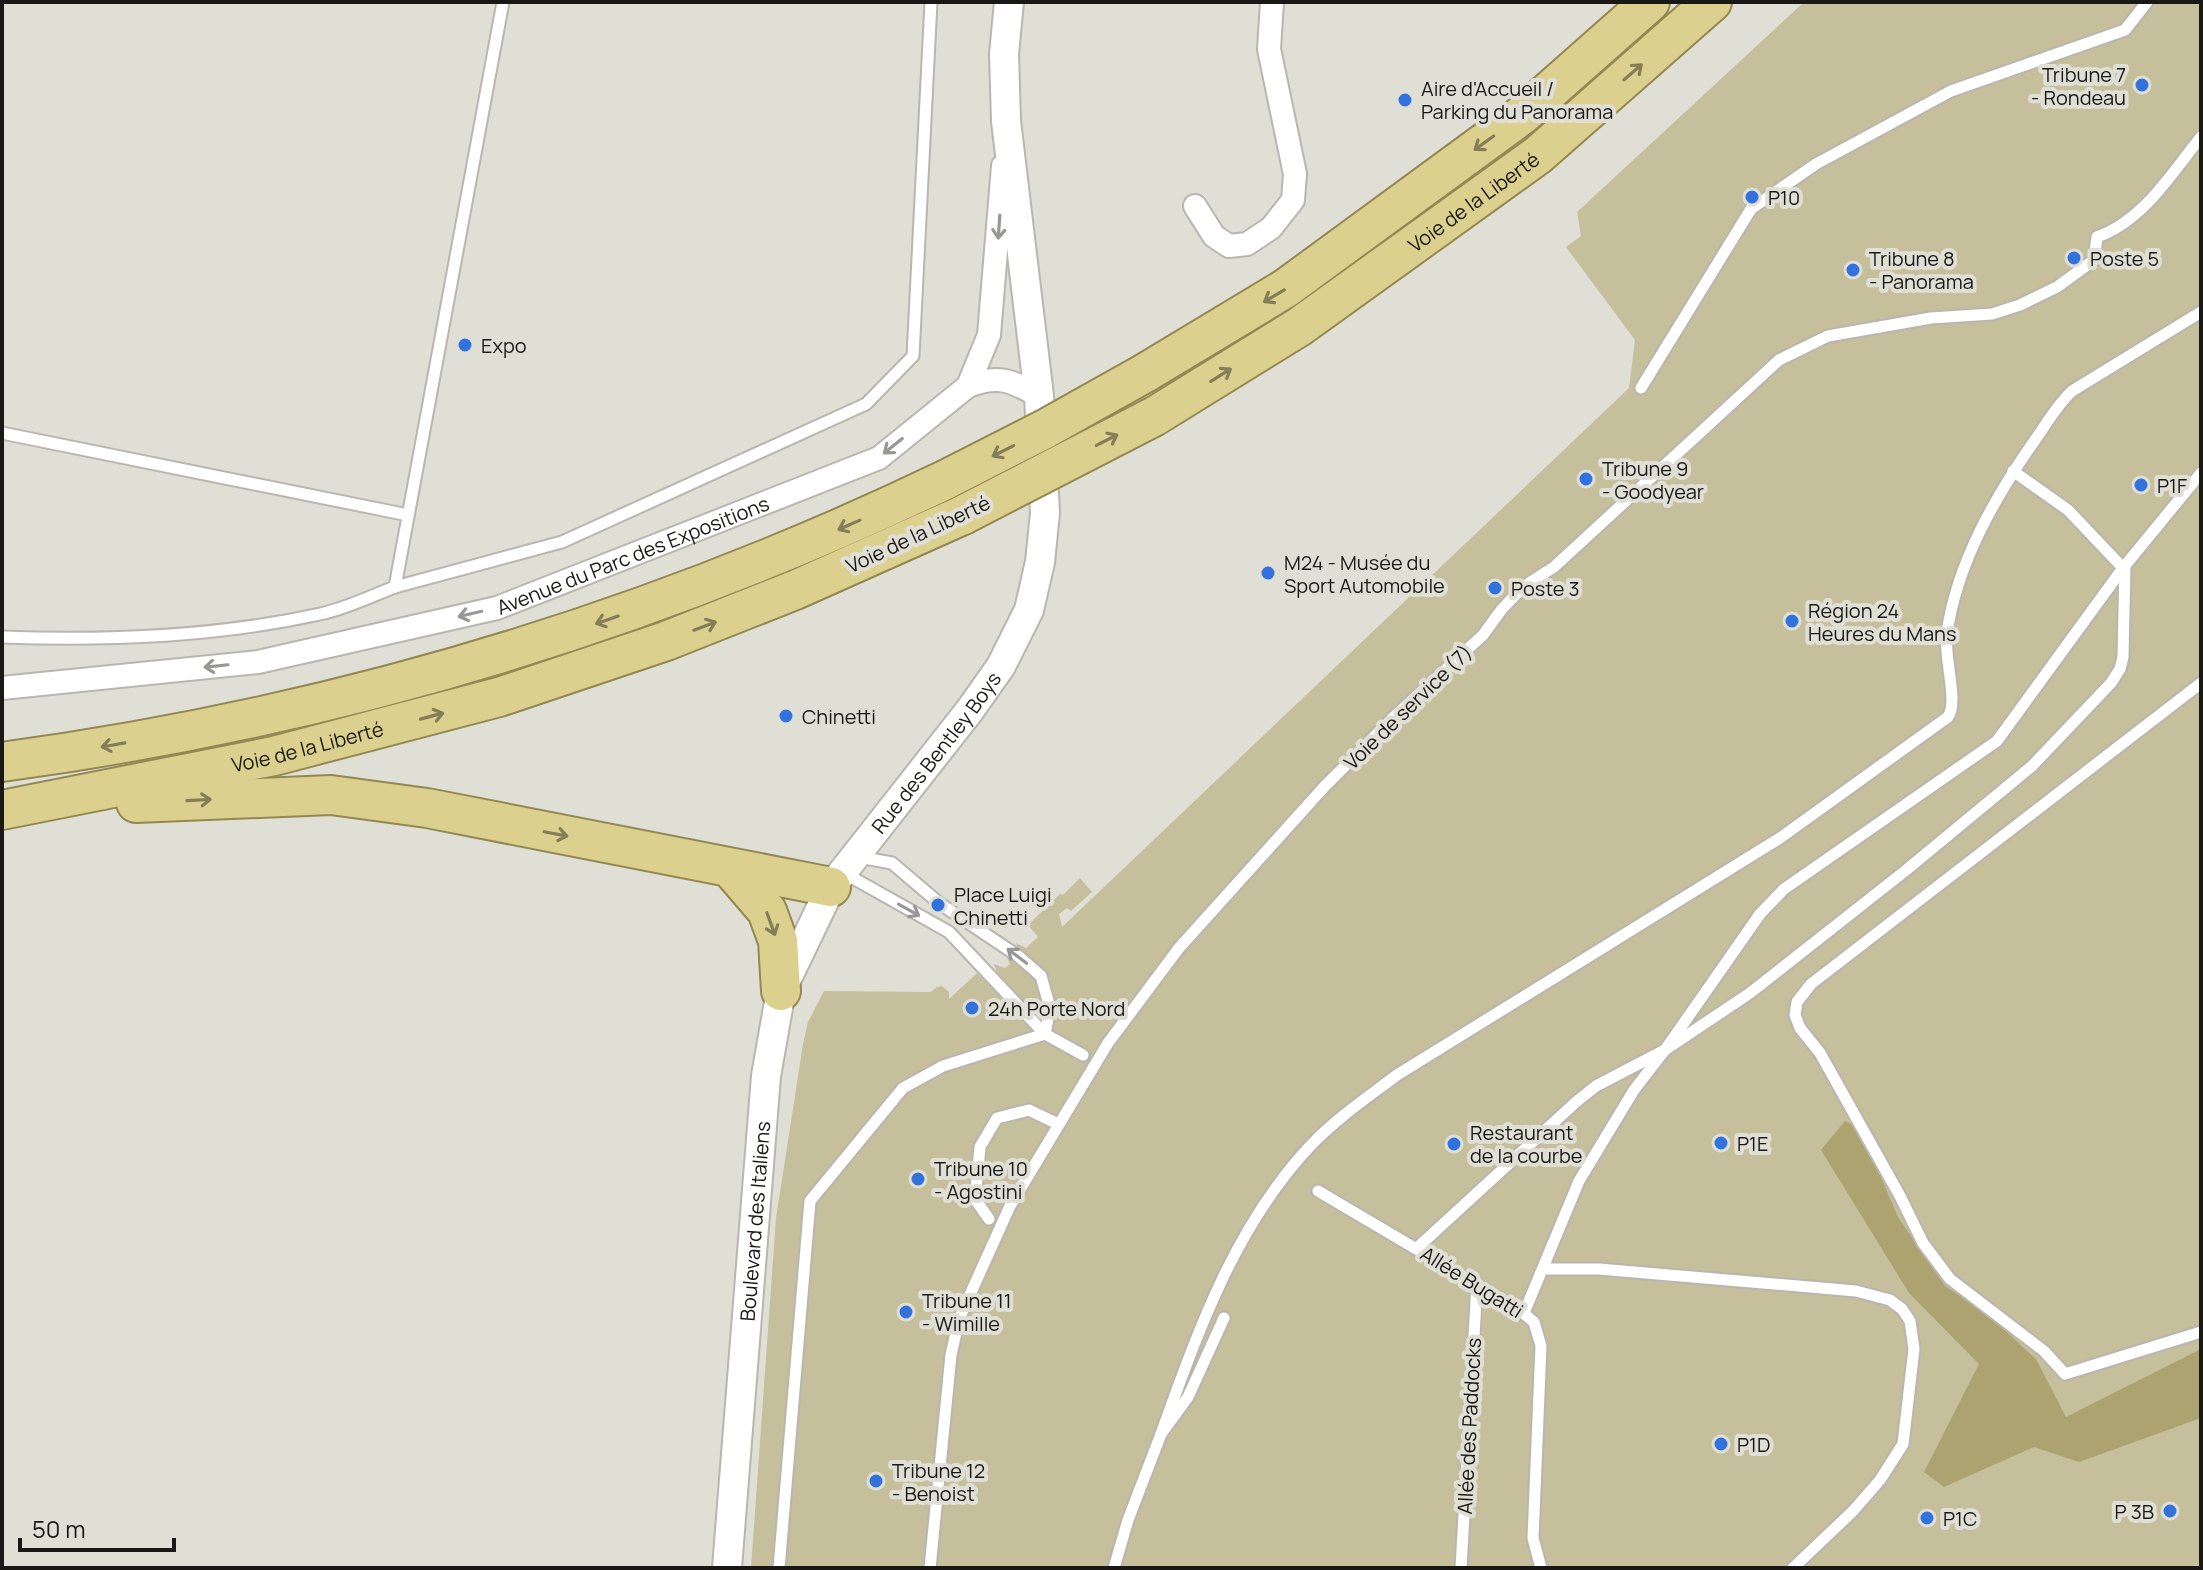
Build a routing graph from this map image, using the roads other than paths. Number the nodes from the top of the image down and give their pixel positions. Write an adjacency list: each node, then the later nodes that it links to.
1 (503, 2): 18 (lane)
2 (931, 2): 20 (lane)
3 (1009, 2): 8 (street, Rue des Bentley Boys)
4 (1272, 2): 10 (street)
5 (1650, 2): 24 (highway, Voie de la Liberté, one-way to 24, bridge)
6 (1712, 2): 25 (highway, Voie de la Liberté, one-way to 6, bridge)
7 (2147, 2): 13 (lane)
8 (1006, 121): 12 (street, Avenue du Parc des Expositions, one-way to 12); 14 (street, Rue des Bentley Boys)
9 (2201, 137): 32 (lane, Voie de service (7))
10 (1195, 206)
11 (2201, 312): 16 (lane)
12 (968, 386): 14 (street); 23 (street, Avenue du Parc des Expositions, one-way to 23)
13 (1641, 388)
14 (1039, 396): 27 (street, Rue des Bentley Boys)
15 (2, 433): 18 (lane)
16 (2013, 471): 19 (lane); 41 (lane)
17 (2201, 473): 19 (lane)
18 (408, 515): 20 (lane)
19 (2124, 567): 30 (lane); 30 (lane)
20 (395, 587): 21 (lane)
21 (2, 637)
22 (2201, 683): 40 (lane)
23 (2, 688)
24 (2, 762)
25 (5, 810): 26 (highway, one-way to 26)
26 (731, 869): 27 (highway); 28 (highway, one-way to 28)
27 (842, 871): 28 (street, Boulevard des Italiens); 29 (lane, one-way to 29); 29 (lane, one-way to 27)
28 (781, 991): 42 (street, Boulevard des Italiens)
29 (1045, 1034): 31 (lane); 43 (lane)
30 (1665, 1050): 35 (lane); 36 (lane)
31 (1083, 1055)
32 (1058, 1124): 34 (lane); 44 (lane, Voie de service (7))
33 (1318, 1191): 35 (lane, Allée Bugatti)
34 (989, 1219)
35 (1417, 1248): 37 (lane, Allée Bugatti)
36 (1543, 1269): 38 (lane); 48 (lane)
37 (1477, 1283): 38 (lane, Allée Bugatti); 46 (lane, Allée des Paddocks)
38 (1524, 1313): 47 (lane, Allée Bugatti)
39 (1224, 1318): 41 (lane)
40 (2201, 1332)
41 (1161, 1434): 45 (lane)
42 (727, 1568)
43 (779, 1568)
44 (930, 1568)
45 (1114, 1568)
46 (1461, 1568)
47 (1541, 1568)
48 (1793, 1568)

